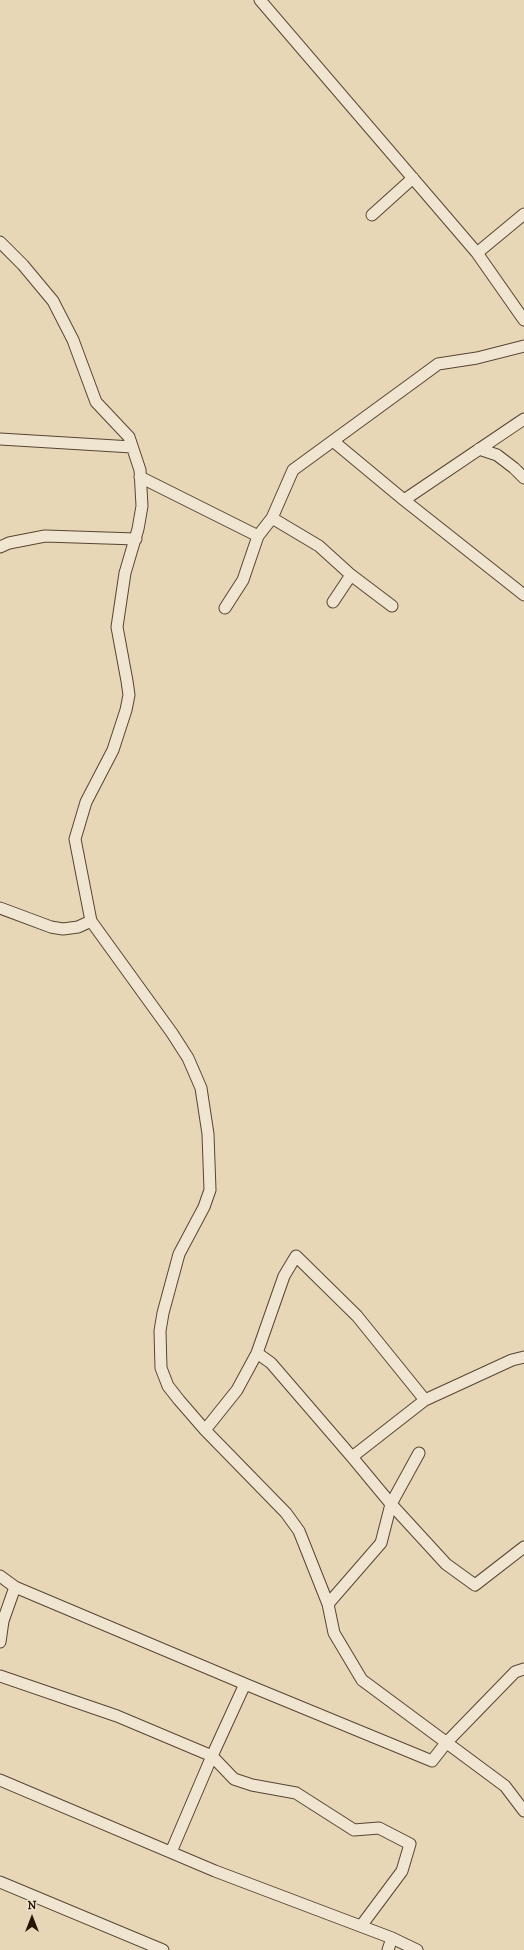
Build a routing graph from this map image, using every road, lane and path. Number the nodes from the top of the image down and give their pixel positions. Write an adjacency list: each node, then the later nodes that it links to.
1 (260, 0): 2 (street)
2 (413, 178): 4 (street); 6 (street)
3 (524, 214): 6 (street)
4 (372, 215)
5 (0, 242): 12 (street)
6 (478, 253): 7 (street)
7 (524, 320)
8 (524, 346): 11 (street)
9 (524, 419): 13 (street)
10 (0, 439): 12 (street)
11 (333, 441): 16 (street); 17 (street)
12 (132, 447): 14 (street)
13 (480, 449): 15 (street); 16 (street)
14 (140, 477): 18 (street); 19 (street)
15 (524, 478)
16 (404, 500): 22 (street)
17 (272, 518): 18 (street); 21 (street)
18 (258, 536): 25 (street)
19 (136, 539): 20 (street); 27 (street)
20 (0, 547)
21 (351, 574): 23 (street); 24 (street)
22 (524, 595)
23 (333, 602)
24 (392, 606)
25 (226, 608)
26 (0, 908): 27 (street)
27 (91, 921): 31 (street)
28 (257, 1354): 30 (street); 31 (street); 33 (street)
29 (524, 1357): 30 (street)
30 (425, 1400): 33 (street)
31 (205, 1430): 38 (street)
32 (419, 1453): 34 (street)
33 (352, 1457): 34 (street)
34 (391, 1504): 35 (street); 38 (street)
35 (524, 1546)
36 (0, 1576): 37 (street)
37 (15, 1587): 39 (street); 42 (street)
38 (328, 1604): 43 (street)
39 (0, 1642)
40 (524, 1669): 43 (street)
41 (0, 1676): 44 (street)
42 (245, 1684): 43 (street); 44 (street)
43 (446, 1743): 46 (street)
44 (212, 1756): 47 (street); 49 (street)
45 (0, 1780): 47 (street)
46 (524, 1811)
47 (171, 1852): 49 (street)
48 (0, 1882): 51 (street)
49 (361, 1926): 50 (street)
50 (392, 1938): 52 (street); 53 (street)
51 (163, 1950)
52 (388, 1950)
53 (417, 1950)

